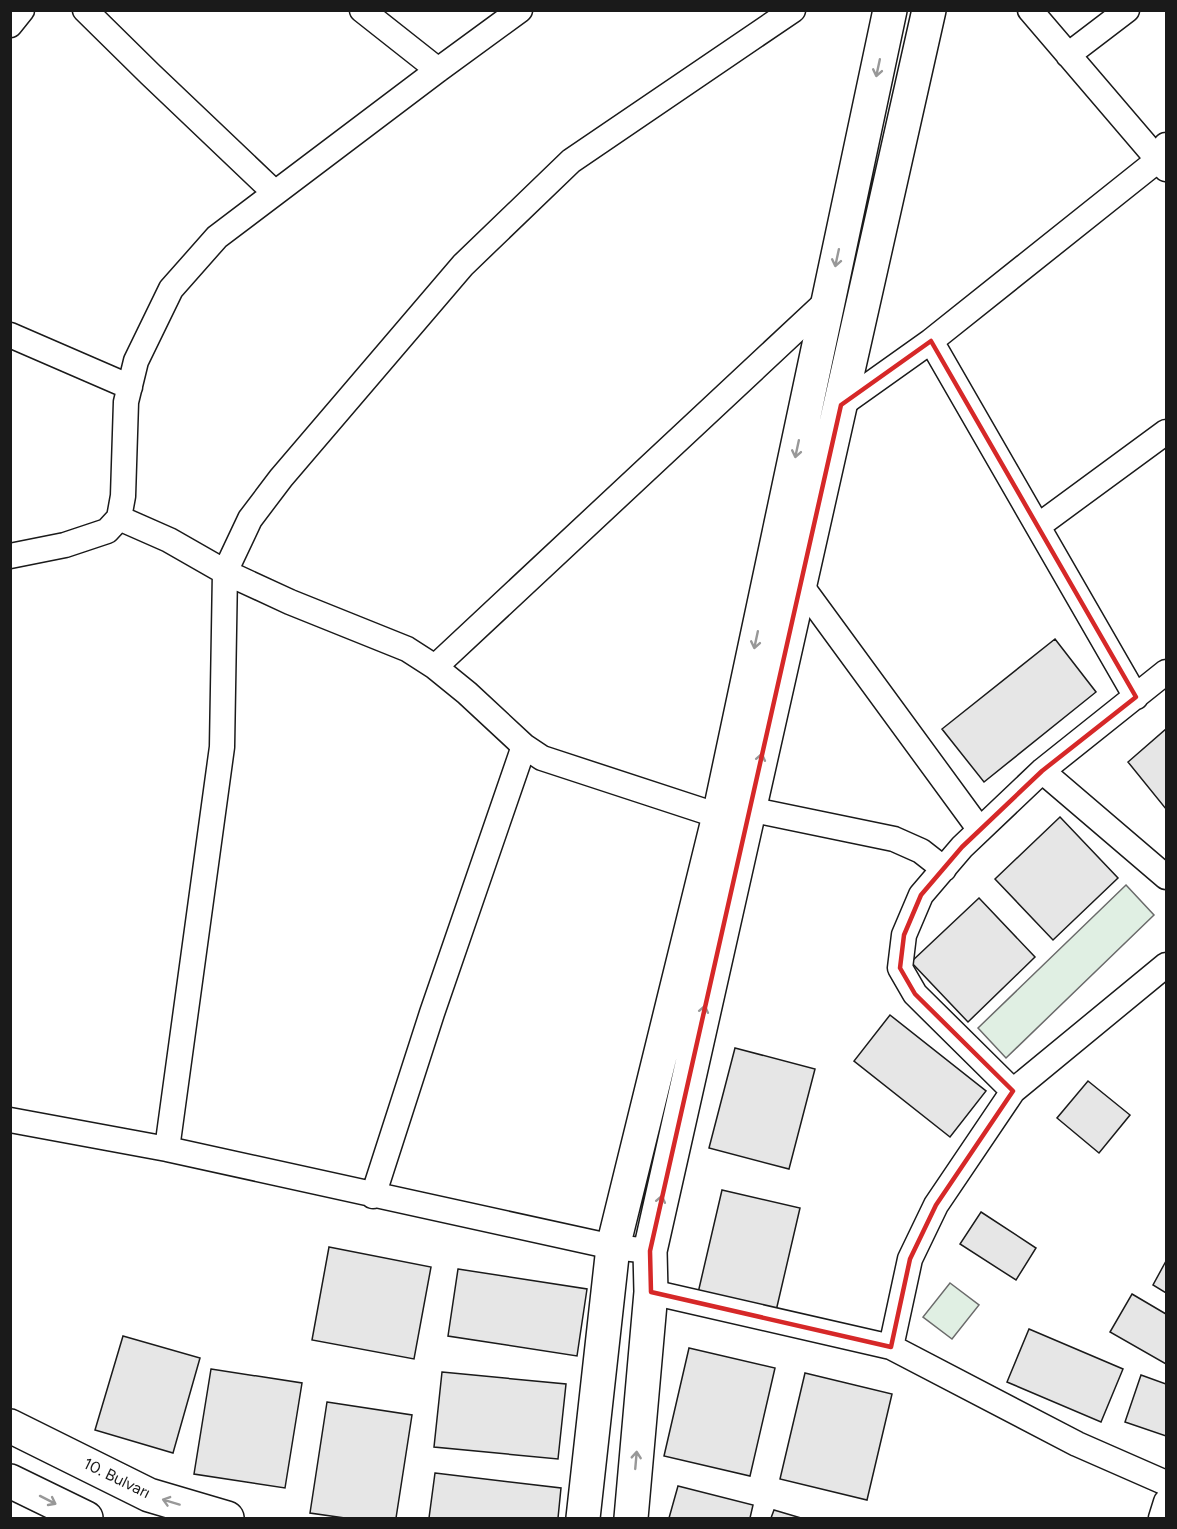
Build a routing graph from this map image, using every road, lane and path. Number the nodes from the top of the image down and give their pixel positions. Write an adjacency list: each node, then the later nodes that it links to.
1 (22, 10): 10 (street)
2 (86, 10): 14 (street)
3 (362, 10): 12 (street)
4 (520, 10): 12 (street)
5 (794, 10): 24 (street)
6 (890, 10): 15 (main road, one-way to 15)
7 (929, 10): 19 (main road)
8 (1030, 10): 11 (street)
9 (1127, 10): 11 (street)
10 (10, 25)
11 (1068, 55): 13 (street)
12 (438, 70): 14 (street)
13 (1164, 158): 17 (street)
14 (275, 193): 18 (street)
15 (829, 299): 26 (street); 31 (main road, one-way to 31)
16 (10, 334): 18 (street)
17 (931, 341): 19 (street); 22 (street)
18 (130, 387): 21 (street)
19 (841, 405): 25 (main road)
20 (1167, 432): 22 (street)
21 (119, 518): 23 (street); 24 (street)
22 (1038, 526): 28 (street)
23 (10, 556)
24 (225, 572): 26 (street); 38 (street)
25 (800, 584): 31 (main road, one-way to 25); 32 (street)
26 (435, 667): 29 (street)
27 (1167, 672): 28 (street)
28 (1136, 697): 30 (street)
29 (524, 746): 31 (street); 39 (street)
30 (1042, 771): 32 (street); 34 (street)
31 (734, 812): 33 (street); 40 (main road); 41 (main road, one-way to 31)
32 (980, 830): 33 (street)
33 (944, 869): 36 (street)
34 (1167, 877)
35 (1167, 965): 36 (street)
36 (1013, 1090): 43 (street)
37 (10, 1120): 38 (street)
38 (167, 1149): 39 (street)
39 (373, 1196): 40 (street)
40 (613, 1247): 41 (street); 50 (main road)
41 (650, 1251): 42 (main road)
42 (651, 1292): 43 (street); 51 (main road, one-way to 42)
43 (891, 1347): 46 (street)
44 (10, 1426): 49 (main road, 10. Bulvarı, one-way to 44)
45 (10, 1481): 48 (main road, one-way to 48)
46 (1167, 1483)
47 (1167, 1502): 52 (street)
48 (86, 1518)
49 (228, 1518)
50 (583, 1518)
51 (632, 1518)
52 (1161, 1518)

